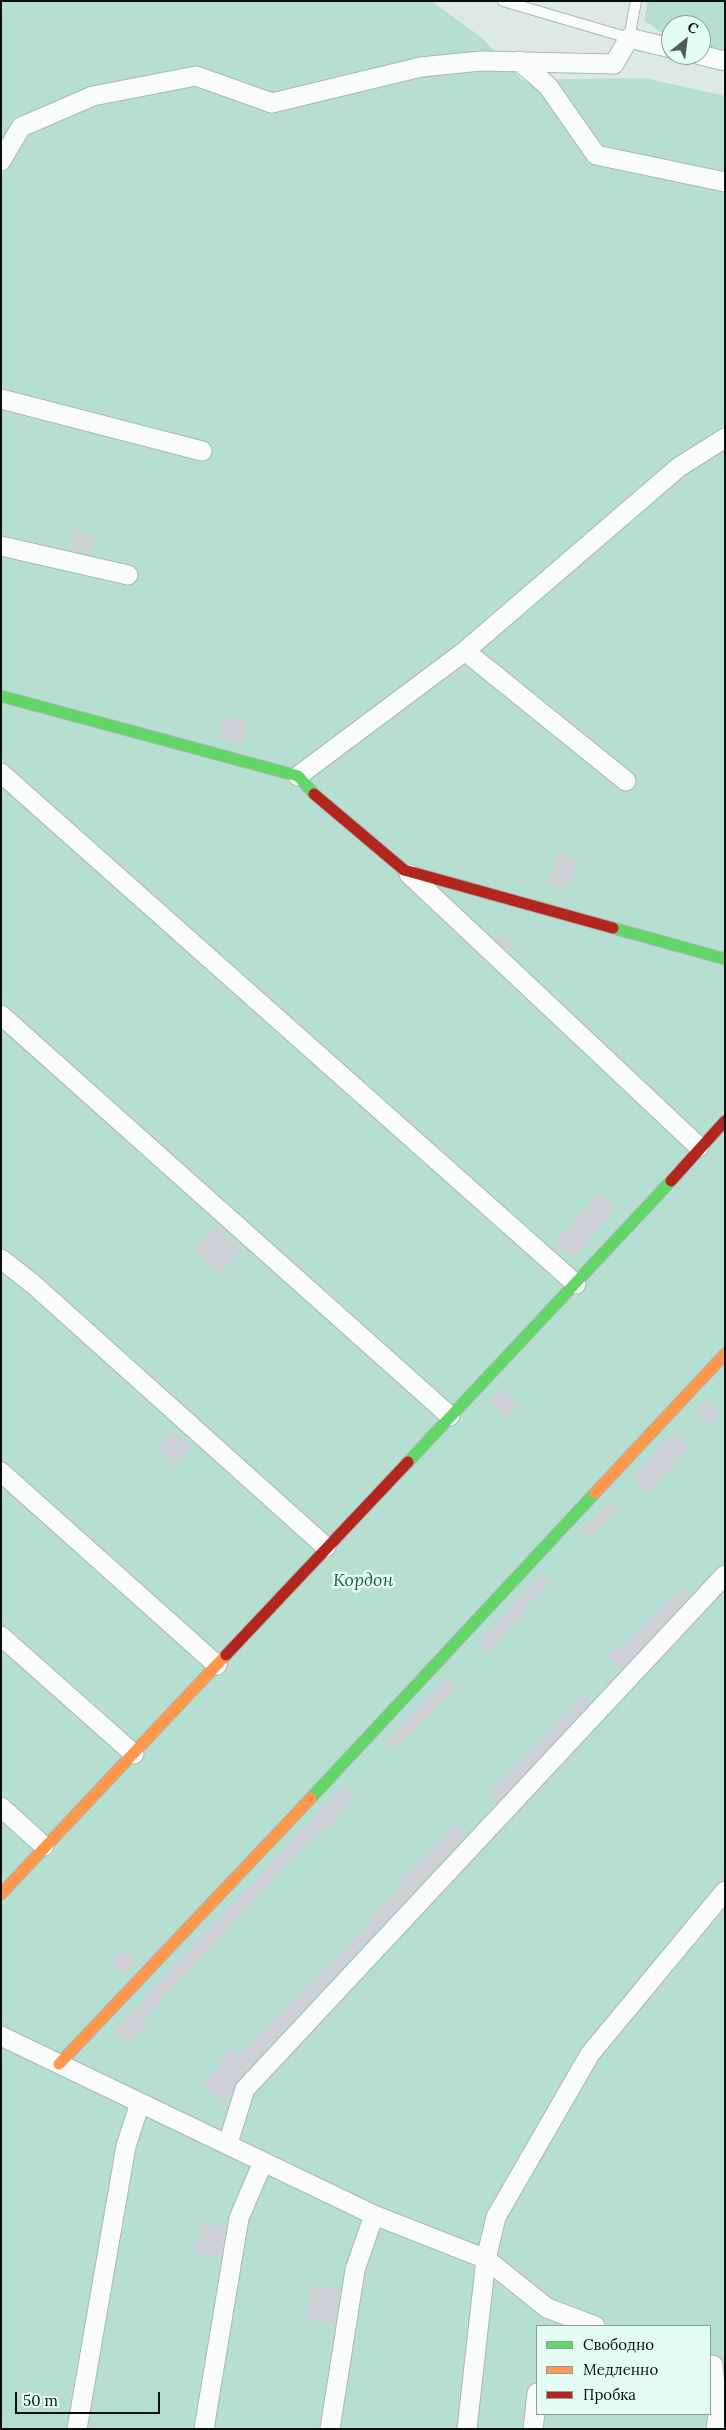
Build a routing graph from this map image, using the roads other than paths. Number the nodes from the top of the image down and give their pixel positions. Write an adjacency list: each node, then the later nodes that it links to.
1 (503, 1): 3 (lane)
2 (636, 1): 3 (lane)
3 (629, 38): 4 (street); 6 (street)
4 (661, 46)
5 (711, 58): 7 (street)
6 (519, 61): 8 (street); 9 (street)
7 (725, 61)
8 (1, 161)
9 (725, 182)
10 (1, 399): 12 (street)
11 (725, 438): 15 (street)
12 (202, 450)
13 (1, 546): 14 (street)
14 (128, 575)
15 (465, 652): 18 (street); 19 (street)
16 (1, 696): 18 (street)
17 (1, 773): 26 (street)
18 (298, 776): 20 (street)
19 (626, 782)
20 (404, 870): 21 (street); 24 (street)
21 (725, 959)
22 (1, 1014): 28 (street)
23 (725, 1120): 24 (street)
24 (699, 1147): 26 (street)
25 (1, 1259): 30 (street)
26 (576, 1284): 28 (street)
27 (725, 1354): 40 (street)
28 (450, 1416): 30 (street)
29 (1, 1472): 33 (street)
30 (326, 1547): 33 (street)
31 (725, 1575): 42 (street)
32 (1, 1636): 34 (street)
33 (217, 1665): 34 (street)
34 (134, 1754): 36 (street)
35 (1, 1807): 36 (street)
36 (44, 1846): 38 (street)
37 (725, 1891): 45 (street)
38 (1, 1894)
39 (1, 2036): 40 (street)
40 (59, 2064): 41 (street)
41 (140, 2103): 42 (street); 50 (street)
42 (228, 2143): 43 (street)
43 (263, 2162): 44 (street); 51 (street)
44 (374, 2215): 45 (street); 52 (street)
45 (486, 2259): 46 (street); 53 (street)
46 (546, 2317): 47 (street)
47 (590, 2325)
48 (716, 2365): 55 (street)
49 (536, 2402): 54 (street)
50 (77, 2429)
51 (204, 2429)
52 (330, 2429)
53 (467, 2429)
54 (533, 2429)
55 (716, 2429)

